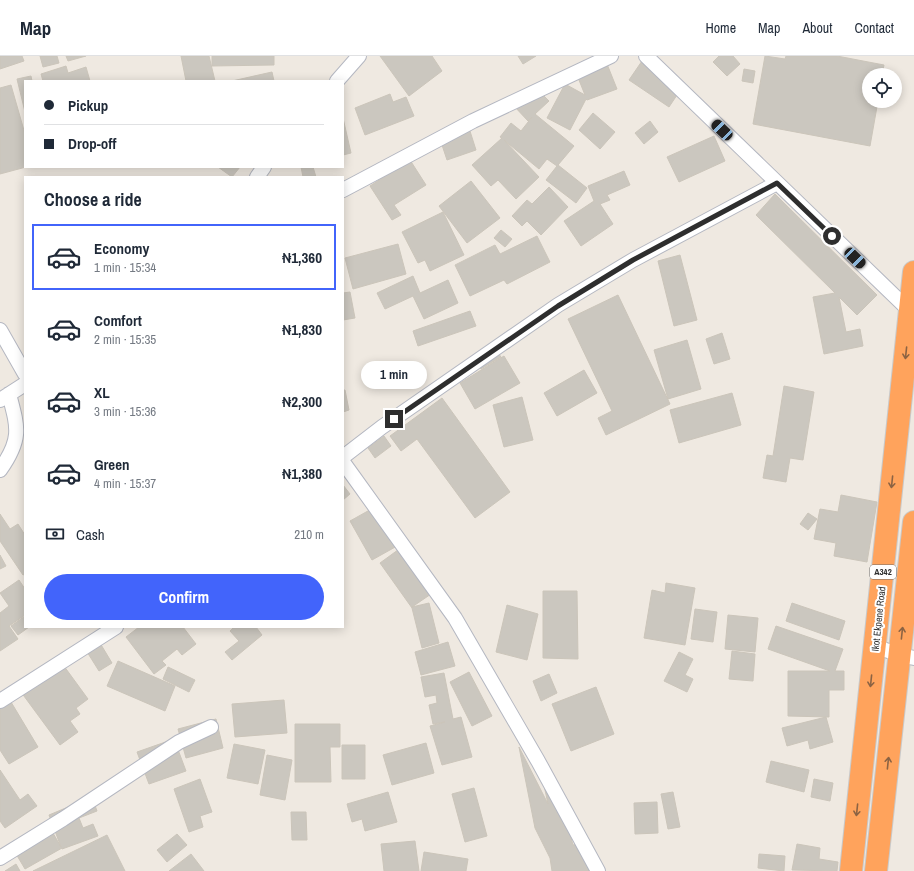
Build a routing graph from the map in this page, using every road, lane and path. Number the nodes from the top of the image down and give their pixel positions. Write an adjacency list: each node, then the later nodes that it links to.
1 (359, 56): 4 (street)
2 (611, 56): 8 (street)
3 (646, 56): 7 (street)
4 (338, 80)
5 (263, 168): 6 (street)
6 (257, 176)
7 (777, 183): 10 (street); 15 (street)
8 (344, 189)
9 (914, 272): 10 (highway, Ikot Ekpene Road / A342)
10 (910, 311): 20 (highway, Ikot Ekpene Road / A342, one-way to 20)
11 (0, 330): 12 (street)
12 (24, 372)
13 (24, 385): 14 (street)
14 (4, 397): 17 (street)
15 (344, 456)
16 (344, 463): 25 (street)
17 (0, 470)
18 (914, 522): 21 (highway, A342, one-way to 18)
19 (114, 628): 22 (street)
20 (875, 646): 21 (street); 26 (highway, Ikot Ekpene Road / A342, one-way to 26)
21 (907, 657): 27 (highway, A342, one-way to 21)
22 (0, 701)
23 (211, 727): 24 (street)
24 (0, 858)
25 (598, 871)
26 (851, 871)
27 (876, 871)

